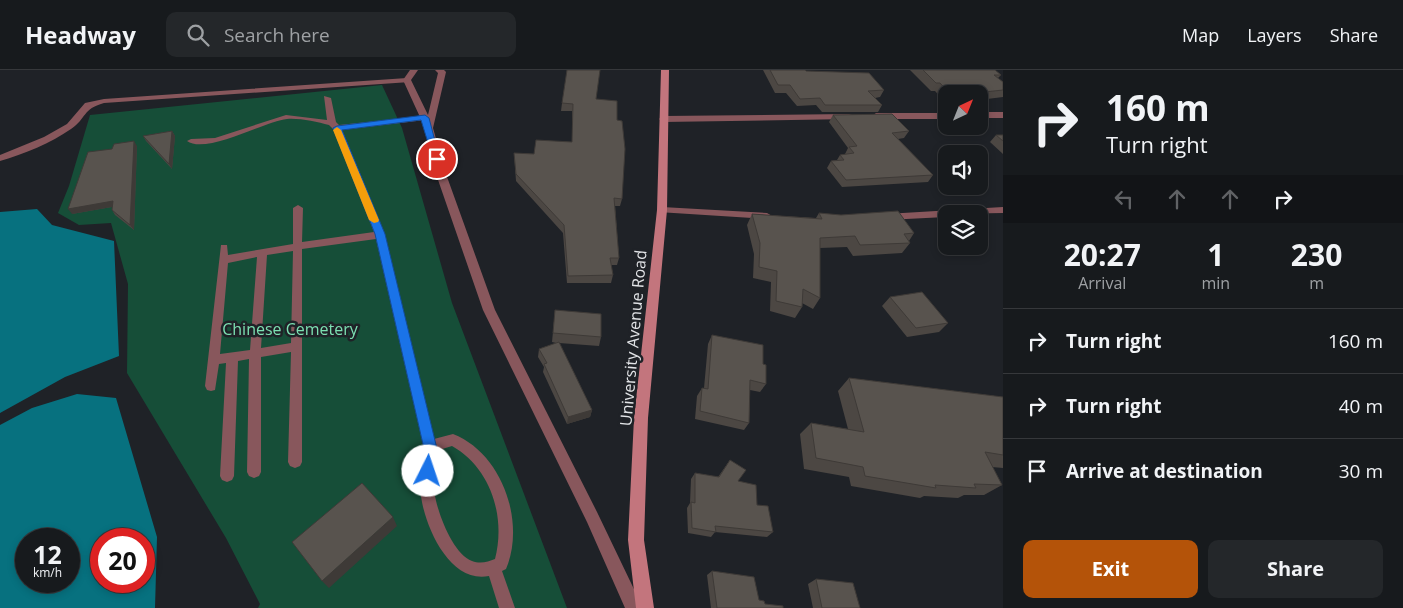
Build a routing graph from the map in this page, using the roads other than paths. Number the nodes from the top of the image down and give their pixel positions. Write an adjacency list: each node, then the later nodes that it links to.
1 (414, 70): 4 (street)
2 (439, 70): 10 (street)
3 (665, 70): 9 (main road, University Avenue Road)
4 (407, 80): 10 (street); 13 (lane)
5 (327, 98): 11 (lane)
6 (988, 115): 7 (street)
7 (1003, 115)
8 (938, 116): 9 (street)
9 (663, 119): 15 (main road, University Avenue Road)
10 (427, 123): 11 (lane); 35 (street)
11 (334, 126): 12 (lane); 19 (lane)
12 (191, 141)
13 (0, 158)
14 (298, 208): 20 (lane)
15 (662, 210): 17 (street); 36 (main road, University Avenue Road)
16 (1003, 210): 18 (street)
17 (776, 217)
18 (873, 218)
19 (380, 234): 20 (lane); 29 (lane)
20 (298, 246): 22 (lane); 24 (lane)
21 (224, 247): 23 (lane)
22 (262, 252): 23 (lane); 25 (lane)
23 (223, 260): 27 (lane)
24 (296, 347): 25 (lane); 30 (lane)
25 (255, 353): 26 (lane); 31 (lane)
26 (232, 357): 27 (lane); 32 (lane)
27 (213, 360): 28 (lane)
28 (211, 386)
29 (431, 453): 33 (lane); 33 (lane)
30 (295, 462)
31 (254, 472)
32 (227, 476)
33 (494, 568): 34 (lane)
34 (507, 608)
35 (634, 608)
36 (645, 608)

